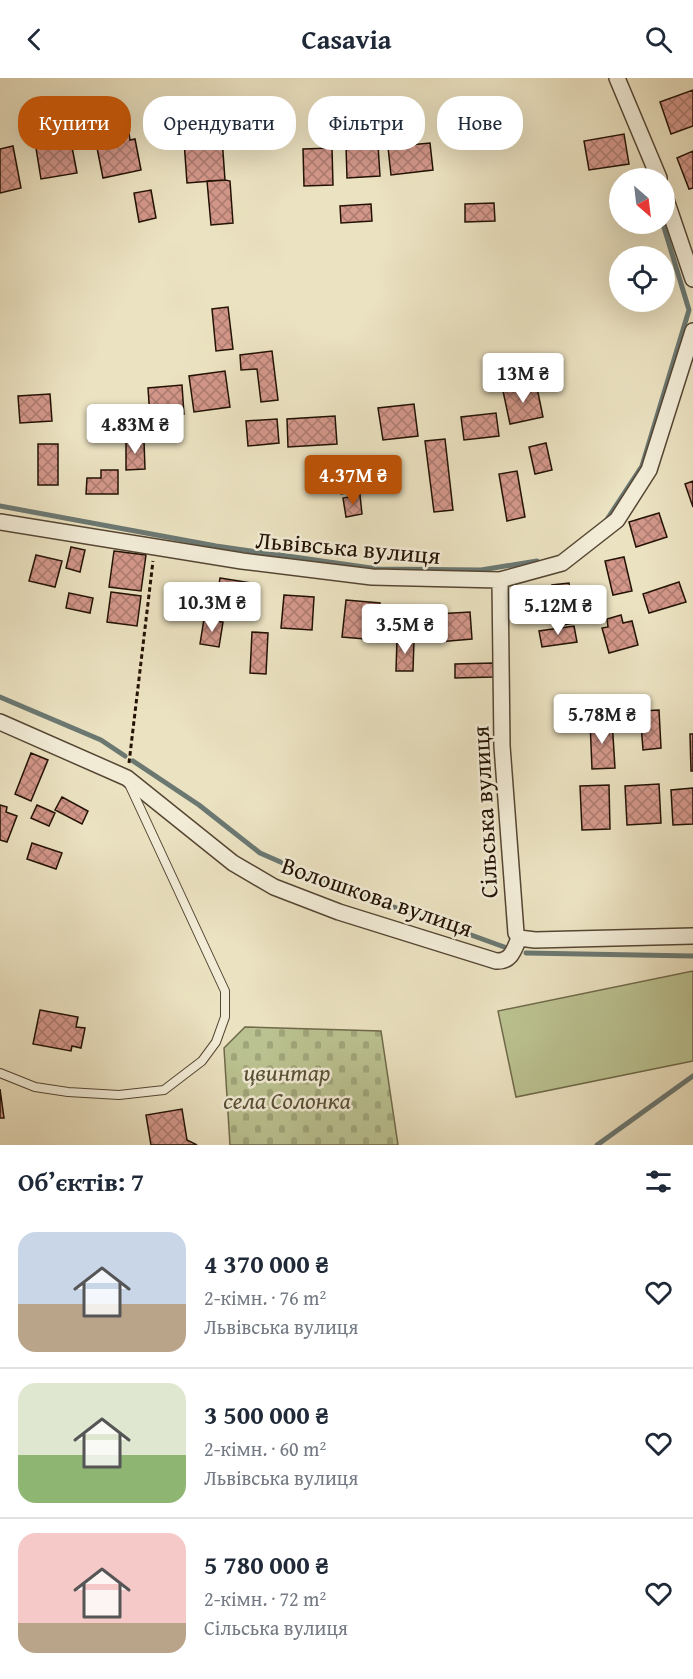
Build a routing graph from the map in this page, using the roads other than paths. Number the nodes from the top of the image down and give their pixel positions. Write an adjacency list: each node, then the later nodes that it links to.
1 (617, 78): 2 (street)
2 (655, 168)
3 (675, 226): 4 (street)
4 (693, 279)
5 (693, 331): 7 (street, Львівська вулиця)
6 (0, 522): 7 (street, Львівська вулиця)
7 (500, 580): 11 (street, Сільська вулиця)
8 (0, 722): 9 (street, Волошкова вулиця)
9 (127, 778): 11 (street, Волошкова вулиця); 12 (lane)
10 (693, 936): 11 (street)
11 (519, 938)
12 (0, 1073)

